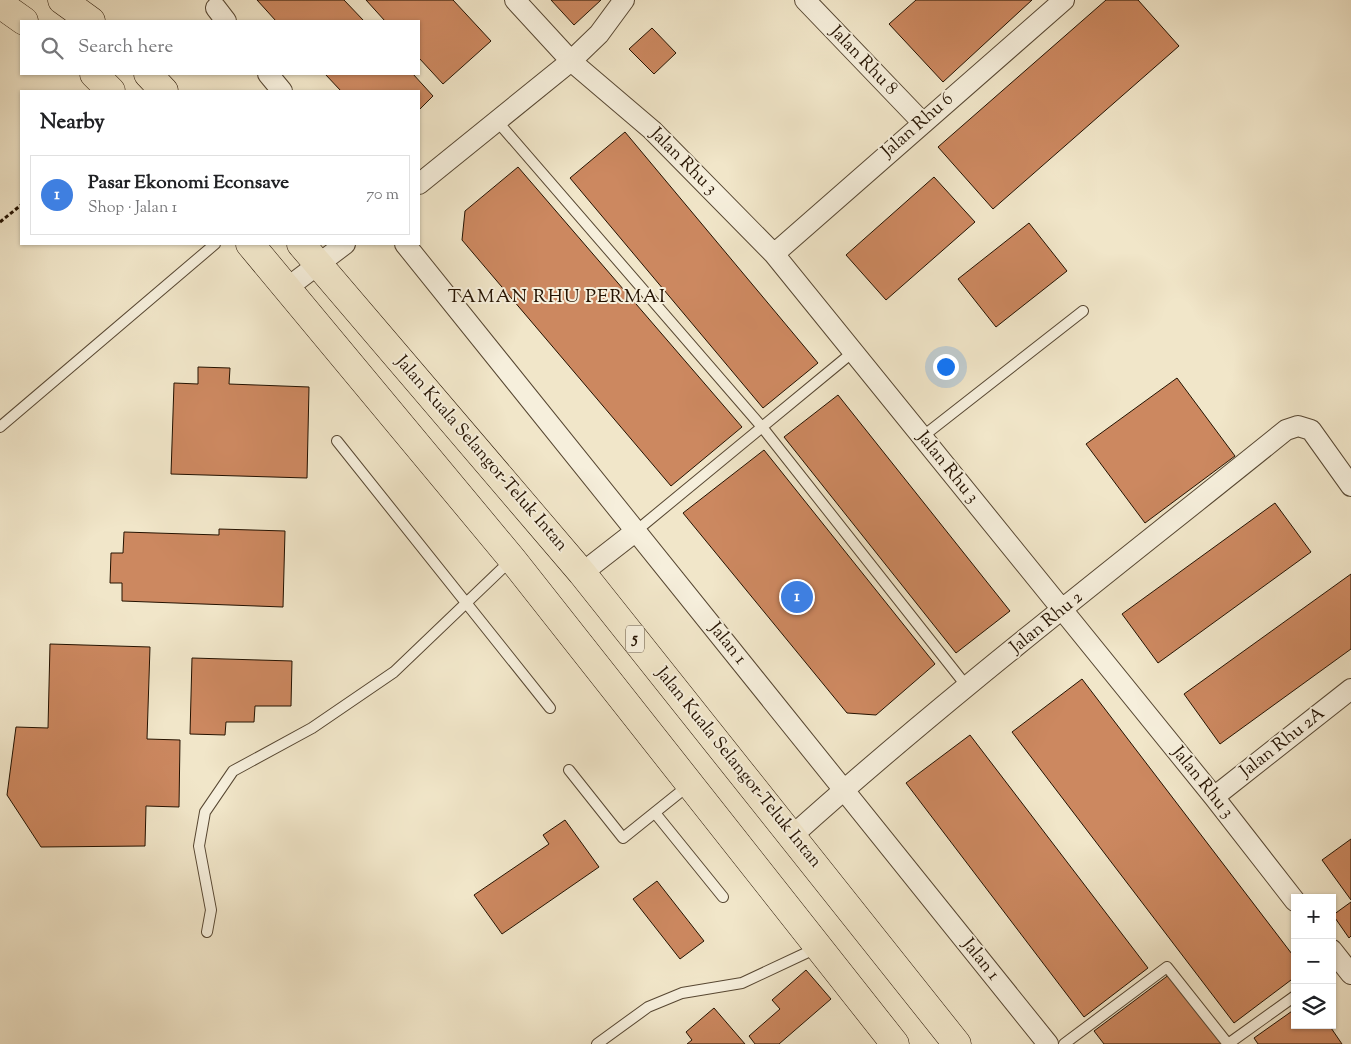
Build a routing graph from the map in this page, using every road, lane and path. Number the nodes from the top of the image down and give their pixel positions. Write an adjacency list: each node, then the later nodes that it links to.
1 (62, 0): 8 (highway)
2 (515, 0): 9 (street, Jalan Rhu 3)
3 (624, 0): 9 (street)
4 (805, 0): 17 (street, Jalan Rhu 8)
5 (1064, 0): 17 (street, Jalan Rhu 6)
6 (0, 4): 7 (highway)
7 (23, 20)
8 (90, 20)
9 (571, 61): 16 (street); 26 (street, Jalan Rhu 3)
10 (95, 75): 13 (highway)
11 (149, 75): 14 (highway)
12 (269, 75): 15 (street)
13 (110, 90)
14 (163, 90)
15 (281, 90)
16 (497, 121): 18 (street); 32 (lane)
17 (922, 122): 26 (street, Jalan Rhu 6)
18 (420, 183)
19 (20, 207): 20 (path)
20 (0, 222)
21 (214, 245): 31 (lane)
22 (251, 245): 28 (highway)
23 (302, 245): 27 (highway, Jalan Kuala Selangor-Teluk Intan / 5)
24 (344, 245): 27 (street)
25 (406, 245): 36 (street, Jalan 1)
26 (774, 254): 30 (street, Jalan Rhu 3)
27 (320, 265): 28 (street); 38 (highway, Jalan Kuala Selangor-Teluk Intan / 5)
28 (287, 288): 37 (highway)
29 (1083, 311): 33 (lane)
30 (853, 352): 32 (lane); 33 (street, Jalan Rhu 3)
31 (0, 427)
32 (762, 427): 36 (lane); 41 (lane)
33 (922, 437): 40 (street, Jalan Rhu 3)
34 (337, 441): 39 (lane)
35 (1348, 475): 40 (street, Jalan Rhu 2)
36 (636, 531): 38 (street); 46 (street, Jalan 1)
37 (512, 559): 39 (lane); 45 (highway)
38 (582, 572): 49 (highway, Jalan Kuala Selangor-Teluk Intan / 5)
39 (467, 602): 43 (lane); 52 (lane)
40 (1061, 611): 41 (street, Jalan Rhu 2); 47 (street, Jalan Rhu 3)
41 (968, 688): 46 (street, Jalan Rhu 2)
42 (1351, 689): 47 (street, Jalan Rhu 2A)
43 (550, 708)
44 (569, 770): 48 (lane)
45 (690, 784): 48 (lane); 53 (highway)
46 (844, 790): 49 (street, Jalan Rhu 2); 58 (street, Jalan 1)
47 (1214, 797): 50 (street, Jalan Rhu 3)
48 (655, 813): 51 (lane)
49 (792, 836): 57 (highway, Jalan Kuala Selangor-Teluk Intan / 5)
50 (1291, 896)
51 (723, 897)
52 (206, 932)
53 (817, 944): 55 (lane); 56 (highway)
54 (1291, 999): 60 (lane)
55 (597, 1044)
56 (896, 1044)
57 (957, 1044)
58 (1048, 1044)
59 (1064, 1044): 60 (lane)
60 (1228, 1044)

